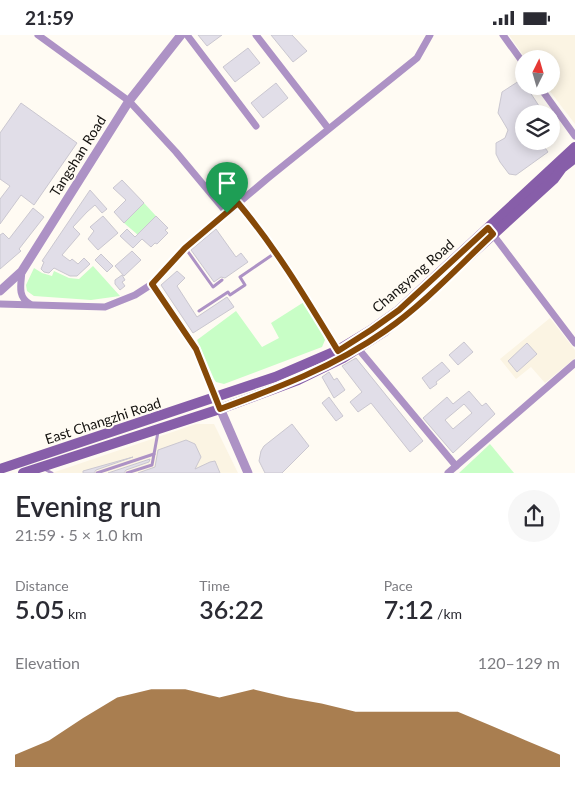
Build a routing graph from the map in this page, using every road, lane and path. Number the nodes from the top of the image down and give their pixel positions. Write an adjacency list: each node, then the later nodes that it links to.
1 (38, 35): 9 (street)
2 (181, 35): 9 (street, Tangshan Road)
3 (187, 35): 10 (street)
4 (256, 35): 11 (street)
5 (430, 35): 11 (street)
6 (503, 35): 7 (street)
7 (515, 52)
8 (545, 95): 12 (street)
9 (129, 101): 16 (street); 20 (street, Tangshan Road)
10 (256, 126)
11 (328, 128): 15 (street)
12 (575, 136)
13 (575, 147): 17 (main road, Changyang Road)
14 (575, 157): 17 (main road, Changyang Road)
15 (238, 203): 16 (street); 19 (street)
16 (227, 213): 18 (street)
17 (490, 231): 27 (street); 28 (main road, Changyang Road)
18 (185, 248): 21 (lane); 22 (street)
19 (275, 253): 26 (lane); 29 (street)
20 (22, 271): 23 (street, Tangshan Road); 25 (street)
21 (222, 280)
22 (152, 284): 25 (street); 31 (street)
23 (0, 291)
24 (0, 304): 25 (street)
25 (31, 305)
26 (199, 311)
27 (575, 343)
28 (355, 345): 29 (main road, Changyang Road); 35 (street)
29 (340, 354): 31 (main road, Changyang Road); 32 (main road, Changyang Road)
30 (575, 363): 35 (street)
31 (216, 399): 32 (street); 37 (main road, East Changzhi Road)
32 (220, 409): 33 (main road, East Changzhi Road); 42 (street)
33 (158, 429): 34 (lane); 36 (main road, East Changzhi Road)
34 (154, 454): 40 (lane); 41 (lane)
35 (456, 466): 43 (street)
36 (42, 467): 38 (main road, East Changzhi Road); 39 (lane)
37 (0, 469)
38 (24, 473)
39 (52, 473)
40 (97, 473)
41 (127, 473)
42 (248, 473)
43 (448, 473)

